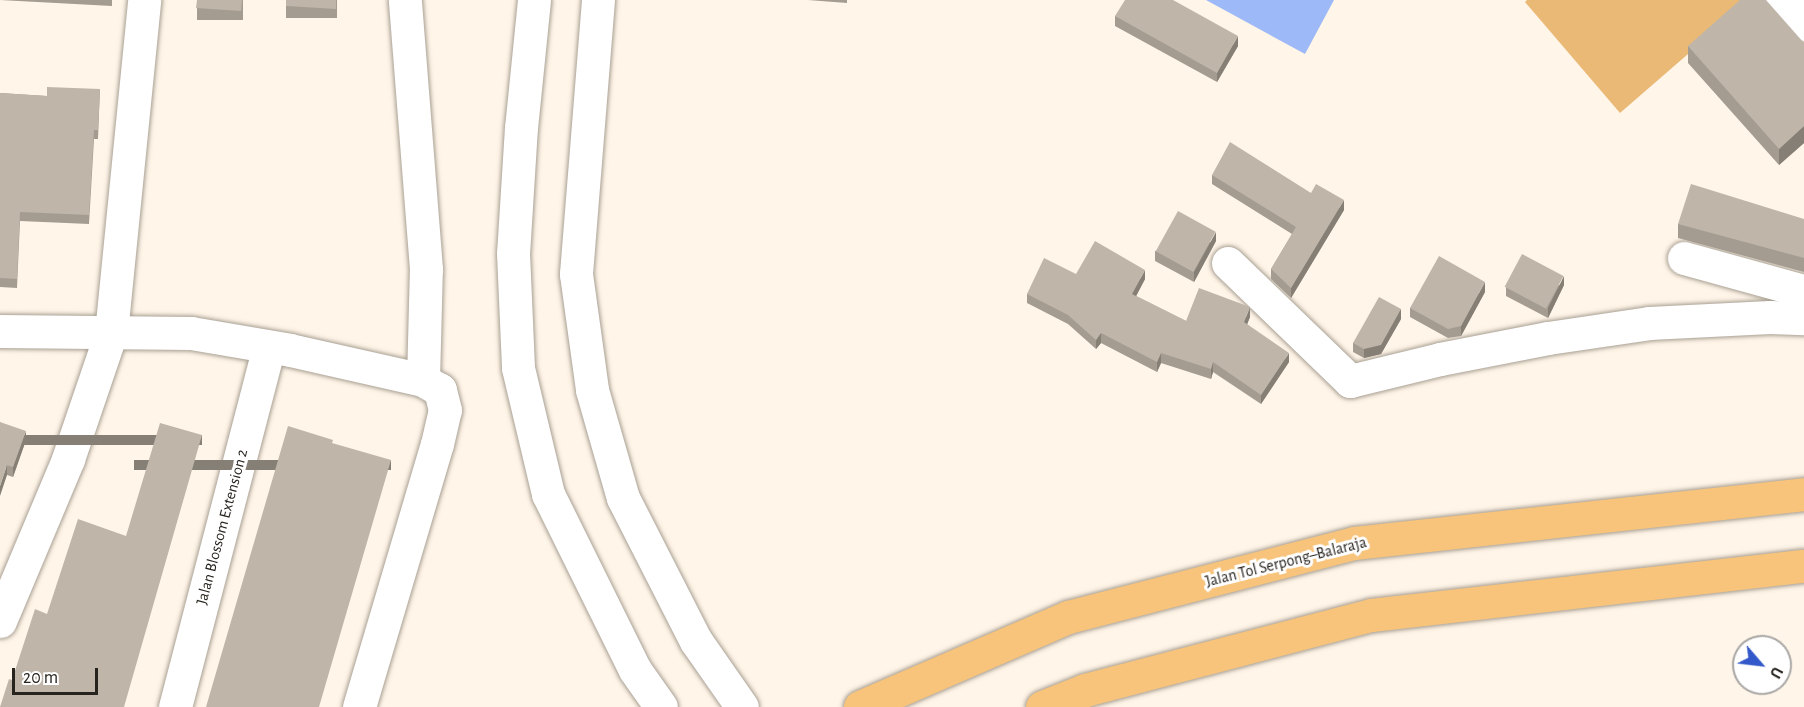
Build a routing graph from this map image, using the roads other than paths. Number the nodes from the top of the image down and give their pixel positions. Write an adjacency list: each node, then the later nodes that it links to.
1 (144, 0): 12 (street)
2 (405, 0): 14 (street)
3 (534, 0): 20 (street)
4 (598, 0): 21 (street)
5 (1782, 0): 6 (street)
6 (1804, 24)
7 (1684, 258): 9 (street)
8 (1228, 262): 10 (street)
9 (1804, 291)
10 (1804, 318)
11 (0, 331): 12 (street)
12 (111, 333): 13 (street); 17 (street)
13 (269, 347): 14 (street); 18 (street, Jalan Blossom Extension 2)
14 (423, 380): 19 (street)
15 (1804, 494): 22 (highway, Jalan Tol Serpong–Balaraja)
16 (1804, 566): 23 (highway)
17 (0, 621)
18 (175, 707)
19 (358, 707)
20 (661, 707)
21 (742, 707)
22 (860, 707)
23 (1042, 707)

